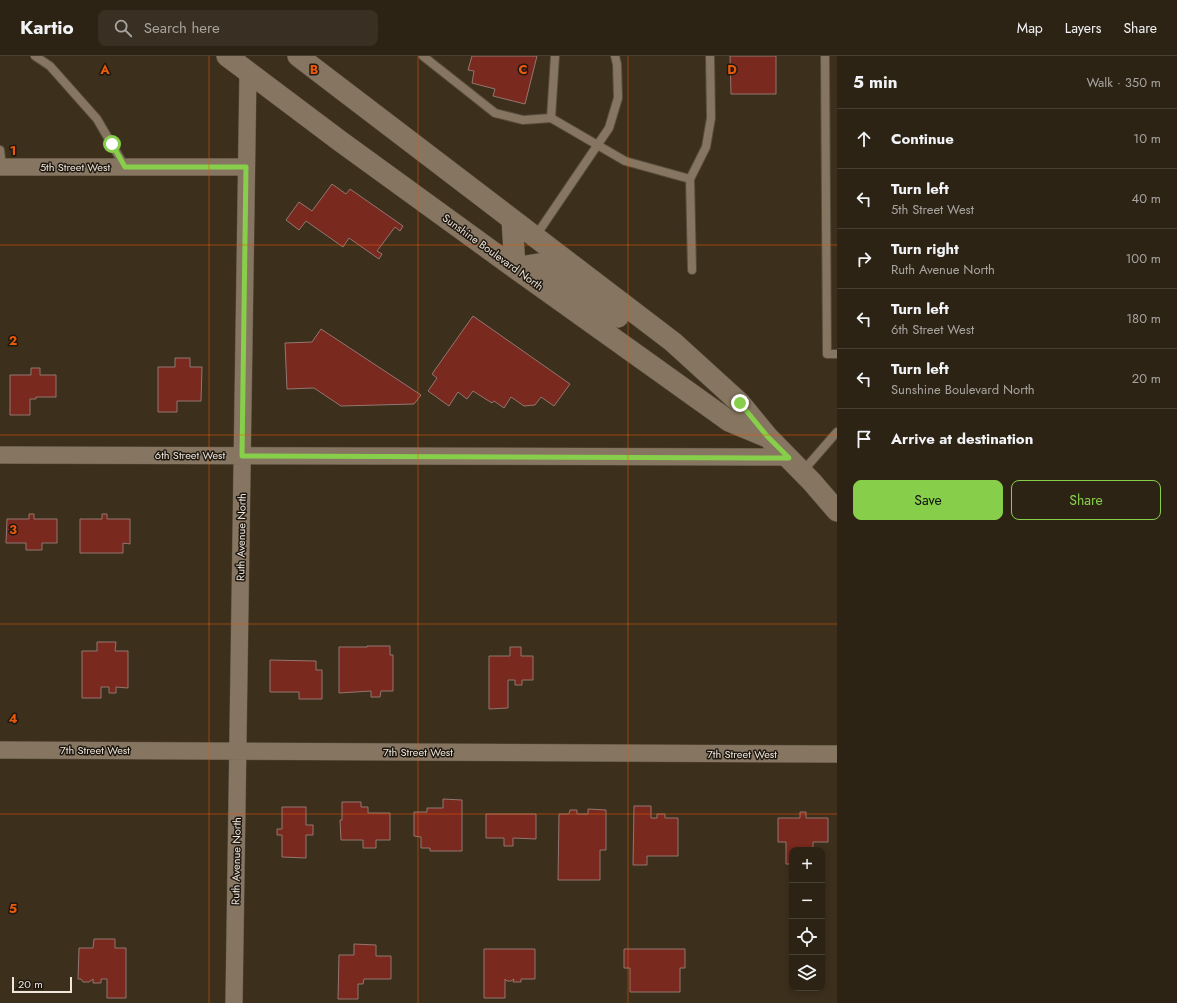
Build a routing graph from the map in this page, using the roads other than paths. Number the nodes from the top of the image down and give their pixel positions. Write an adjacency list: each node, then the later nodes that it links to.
1 (35, 56): 15 (lane)
2 (227, 56): 11 (street, Sunshine Boulevard North)
3 (298, 56): 18 (street, Sunshine Boulevard North)
4 (423, 56): 10 (lane)
5 (436, 56): 10 (lane)
6 (556, 56): 12 (lane)
7 (615, 56): 13 (lane)
8 (710, 56): 17 (lane)
9 (825, 56): 23 (lane)
10 (434, 64): 12 (lane)
11 (248, 71): 16 (street, Ruth Avenue North); 20 (street, Sunshine Boulevard North)
12 (551, 118): 13 (lane)
13 (598, 145): 17 (lane); 19 (lane)
14 (1, 161): 15 (street, 5th Street West)
15 (125, 167): 16 (street, 5th Street West)
16 (246, 167): 27 (street, Ruth Avenue North)
17 (690, 179): 21 (lane)
18 (512, 219): 19 (street, Sunshine Boulevard North); 20 (street)
19 (535, 237): 22 (street, Sunshine Boulevard North)
20 (515, 268): 22 (street); 25 (street, Sunshine Boulevard North)
21 (692, 270)
22 (673, 342): 25 (street, Sunshine Boulevard North)
23 (837, 354)
24 (837, 432): 28 (lane)
25 (767, 436): 28 (street, Sunshine Boulevard North)
26 (0, 455): 27 (street, 6th Street West)
27 (242, 456): 28 (street, 6th Street West); 31 (street, Ruth Avenue North)
28 (796, 465): 29 (street, Sunshine Boulevard North)
29 (837, 511)
30 (0, 750): 31 (street, 7th Street West)
31 (238, 751): 32 (street, 7th Street West); 33 (street, Ruth Avenue North)
32 (837, 754)
33 (234, 1003)

